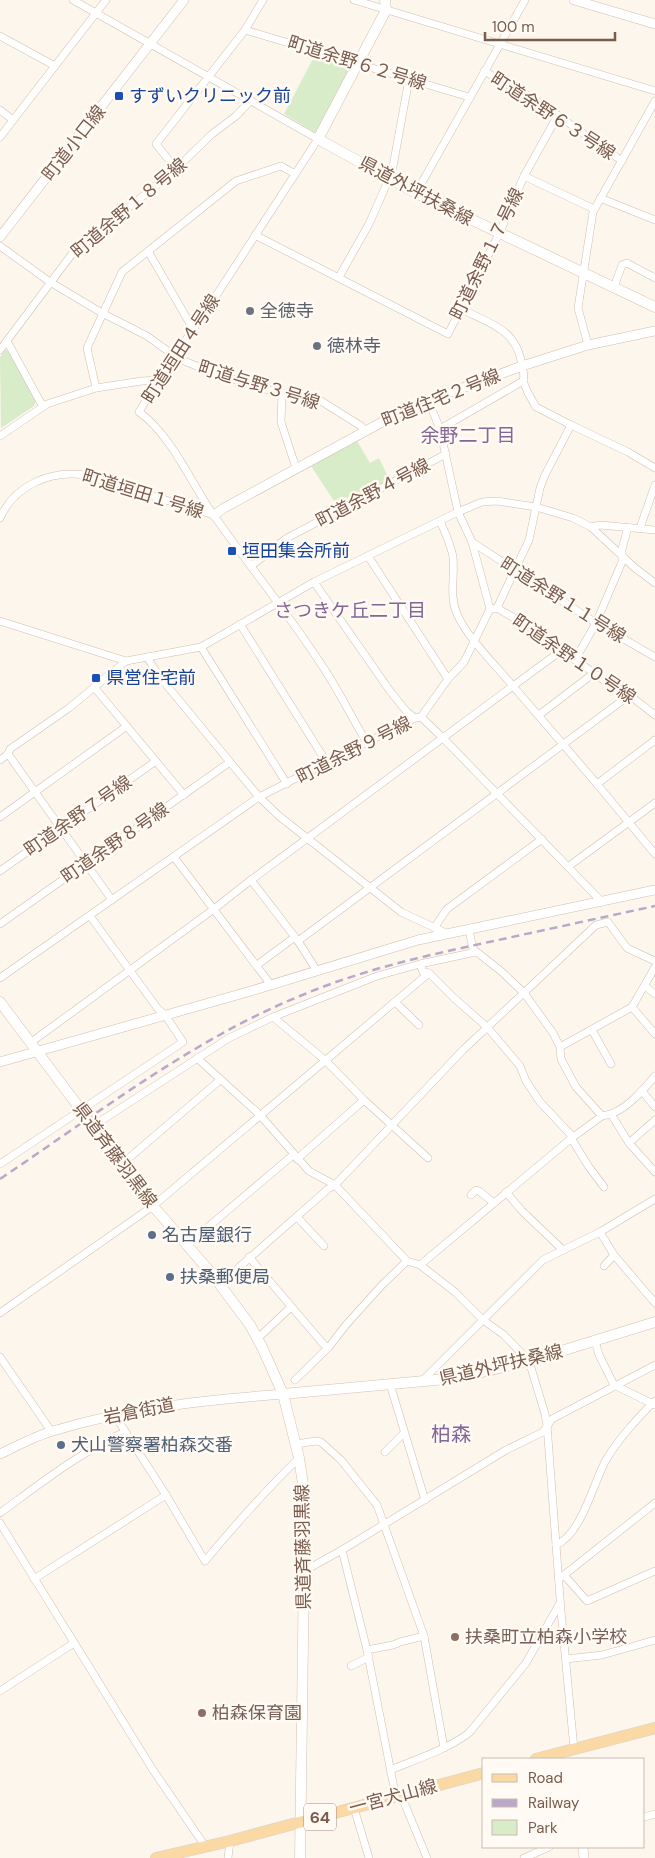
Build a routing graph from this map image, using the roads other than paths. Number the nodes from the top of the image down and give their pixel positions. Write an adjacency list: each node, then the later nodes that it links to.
1 (73, 0): 9 (street)
2 (106, 0): 9 (street)
3 (184, 0): 13 (street, 町道小口線)
4 (263, 0): 11 (street)
5 (354, 0): 8 (street)
6 (525, 0): 14 (street)
7 (574, 0): 10 (street)
8 (385, 5): 14 (street); 15 (main road)
9 (96, 13): 13 (street); 16 (street)
10 (655, 24)
11 (246, 30): 15 (street, 町道余野６２号線); 18 (street)
12 (0, 36): 16 (street)
13 (151, 43): 18 (street); 41 (street, 町道小口線)
14 (499, 44): 17 (street); 20 (street)
15 (358, 64): 19 (street, 町道余野６２号線); 29 (main road)
16 (55, 66): 27 (street)
17 (484, 71): 21 (street); 26 (street, 町道余野６３号線)
18 (210, 76): 22 (street); 31 (street)
19 (409, 79): 21 (street, 町道余野６２号線); 34 (street)
20 (655, 91)
21 (469, 97): 35 (street)
22 (251, 100): 29 (street); 31 (street, 町道余野１８号線)
23 (655, 101): 25 (street)
24 (0, 110): 27 (street)
25 (652, 110): 30 (street)
26 (558, 115): 30 (street, 町道余野６３号線); 33 (street, 町道余野１７号線)
27 (13, 120): 28 (street)
28 (0, 137)
29 (318, 139): 32 (street, 町道垣田４号線); 34 (main road, 県道外坪扶桑線)
30 (622, 160): 36 (street)
31 (176, 169): 47 (street, 町道余野１８号線)
32 (294, 174): 40 (street, 町道垣田４号線); 43 (street)
33 (524, 176): 37 (street); 39 (street, 町道余野１７号線)
34 (389, 178): 35 (main road, 県道外坪扶桑線); 45 (street)
35 (416, 193): 39 (main road, 県道外坪扶桑線)
36 (600, 198): 37 (street); 38 (street)
37 (594, 209): 44 (street)
38 (655, 220)
39 (499, 234): 44 (main road, 県道外坪扶桑線); 50 (street, 町道余野１７号線)
40 (255, 235): 45 (street, 町道余野１７号線); 52 (street, 町道垣田４号線)
41 (0, 237)
42 (0, 246): 47 (street, 町道与野３号線)
43 (148, 250): 51 (street); 52 (street)
44 (583, 273): 48 (main road, 県道外坪扶桑線); 55 (street)
45 (339, 277): 50 (street, 町道余野１７号線)
46 (655, 278): 48 (street)
47 (50, 282): 51 (street, 町道与野３号線); 54 (street, 町道余野１８号線)
48 (614, 287): 49 (main road, 県道外坪扶桑線)
49 (655, 307)
50 (461, 310): 58 (street)
51 (102, 313): 57 (street, 町道与野３号線); 61 (street)
52 (193, 329): 57 (street, 町道垣田４号線)
53 (655, 331): 55 (street, 町道住宅２号線)
54 (7, 341): 56 (street, 町道余野１８号線); 64 (street)
55 (588, 345): 58 (street, 町道住宅２号線)
56 (0, 350)
57 (175, 356): 59 (street, 町道垣田４号線); 62 (street, 町道与野３号線)
58 (522, 366): 60 (street); 63 (street, 町道住宅２号線)
59 (158, 380): 61 (street); 75 (street, 町道垣田４号線)
60 (523, 381): 65 (street); 66 (street)
61 (96, 388): 64 (street)
62 (282, 393): 67 (street, 町道与野３号線); 70 (street)
63 (428, 400): 66 (street); 67 (street, 町道住宅２号線)
64 (43, 407): 68 (street)
65 (571, 425): 71 (street); 73 (street, 町道余野９号線)
66 (440, 429): 69 (street)
67 (364, 431): 70 (street, 町道住宅２号線)
68 (0, 436)
69 (446, 454): 74 (street); 85 (street, 町道余野４号線)
70 (296, 468): 75 (street, 町道住宅２号線)
71 (655, 468)
72 (655, 484): 80 (street)
73 (536, 507): 74 (street); 78 (street); 86 (street, 町道余野９号線)
74 (458, 512): 77 (street); 82 (street)
75 (214, 516): 76 (street, 町道垣田１号線); 85 (street, 町道垣田４号線)
76 (0, 518)
77 (440, 521): 83 (street); 94 (street)
78 (591, 527): 79 (street); 84 (street)
79 (628, 527): 80 (street); 84 (street)
80 (640, 528): 81 (street)
81 (655, 530)
82 (472, 542): 86 (street, 町道余野１１号線); 90 (street)
83 (368, 556): 87 (street); 102 (street)
84 (622, 557): 88 (street); 93 (street)
85 (251, 566): 89 (street, 町道垣田４号線)
86 (515, 570): 90 (street, 町道余野９号線); 93 (street, 町道余野１１号線)
87 (314, 582): 89 (street); 108 (street)
88 (655, 583)
89 (277, 602): 92 (street); 112 (street, 町道垣田４号線)
90 (493, 609): 94 (street, 町道余野９号線); 96 (street, 町道余野１０号線)
91 (0, 621): 100 (street)
92 (240, 624): 95 (street); 118 (street)
93 (596, 624): 98 (street, 町道余野１１号線); 99 (street)
94 (476, 642): 102 (street, 町道余野９号線); 104 (street)
95 (201, 647): 97 (street); 119 (street)
96 (562, 650): 99 (street, 町道余野１０号線); 104 (street)
97 (147, 657): 100 (street); 117 (street)
98 (655, 657)
99 (575, 660): 101 (street, 町道余野１０号線)
100 (126, 661): 103 (street)
101 (594, 673): 105 (street, 町道余野１０号線); 106 (street)
102 (448, 678): 108 (street, 町道余野９号線)
103 (94, 686): 109 (street); 114 (street)
104 (513, 686): 106 (street); 110 (street)
105 (628, 697): 107 (street, 町道余野１０号線); 113 (street)
106 (539, 715): 113 (street)
107 (655, 715)
108 (418, 718): 110 (street); 112 (street, 町道余野９号線)
109 (127, 726): 116 (street); 121 (street)
110 (443, 738): 122 (street); 129 (street)
111 (655, 740): 120 (street)
112 (367, 743): 118 (street, 町道余野９号線)
113 (564, 745): 120 (street); 122 (street)
114 (8, 754): 115 (street); 121 (street)
115 (0, 760)
116 (156, 761): 123 (street); 128 (street, 町道余野７号線)
117 (230, 762): 123 (street, 町道余野８号線); 124 (street)
118 (327, 763): 119 (street, 町道余野９号線)
119 (287, 784): 124 (street, 町道余野９号線)
120 (598, 784): 127 (street)
121 (35, 792): 126 (street); 128 (street)
122 (498, 794): 130 (street); 137 (street)
123 (184, 795): 133 (street, 町道余野８号線)
124 (259, 798): 129 (street); 132 (street, 町道余野９号線)
125 (655, 803): 127 (street)
126 (0, 817)
127 (628, 822): 131 (street); 134 (street)
128 (61, 828): 133 (street); 135 (street, 町道余野７号線)
129 (307, 838): 136 (street); 137 (street)
130 (542, 839): 134 (street); 144 (street)
131 (655, 854)
132 (174, 857): 139 (street, 町道余野９号線); 141 (street)
133 (86, 864): 139 (street); 143 (street, 町道余野８号線)
134 (569, 866): 140 (street)
135 (0, 872)
136 (251, 880): 141 (street); 147 (street)
137 (371, 888): 144 (street); 147 (street)
138 (655, 890): 140 (street)
139 (112, 900): 142 (street, 町道余野９号線)
140 (602, 902): 145 (street)
141 (214, 909): 151 (street); 153 (street)
142 (90, 916): 153 (street); 156 (street, 町道余野９号線)
143 (0, 924)
144 (434, 928): 146 (street)
145 (469, 930): 146 (street); 148 (street)
146 (448, 934): 154 (street)
147 (296, 939): 151 (street); 154 (street)
148 (476, 952): 150 (street); 159 (street)
149 (655, 961): 159 (street)
150 (420, 964): 155 (street); 165 (street)
151 (257, 965): 157 (street)
152 (655, 967): 158 (street)
153 (130, 970): 164 (street); 170 (street)
154 (317, 971): 157 (street)
155 (429, 973): 162 (street); 167 (street)
156 (0, 978)
157 (272, 985): 164 (street)
158 (645, 986): 160 (street); 163 (street)
159 (524, 993): 167 (street); 171 (street)
160 (655, 994)
161 (0, 1002): 170 (main road, 県道斉藤羽黒線)
162 (395, 1002): 166 (street); 173 (street)
163 (632, 1007): 168 (street); 169 (street)
164 (165, 1015): 170 (street); 181 (street)
165 (273, 1017): 172 (street); 173 (street)
166 (419, 1025)
167 (487, 1027): 186 (street); 188 (street)
168 (592, 1030): 171 (street); 175 (street)
169 (655, 1034)
170 (34, 1047): 174 (street); 181 (main road, 県道斉藤羽黒線)
171 (560, 1047): 184 (street)
172 (197, 1058): 177 (street); 187 (street)
173 (325, 1060): 179 (street); 183 (street)
174 (0, 1062)
175 (611, 1064)
176 (655, 1076): 178 (street)
177 (220, 1080): 183 (street); 193 (street)
178 (642, 1091): 180 (street); 182 (street)
179 (364, 1100): 186 (street); 190 (street)
180 (655, 1107)
181 (81, 1110): 187 (main road, 県道斉藤羽黒線); 192 (street)
182 (611, 1114): 184 (street); 189 (street)
183 (260, 1116): 190 (street); 201 (street)
184 (602, 1116): 188 (street)
185 (655, 1120): 189 (street)
186 (392, 1124): 191 (street); 195 (street)
187 (93, 1126): 193 (main road, 県道斉藤羽黒線)
188 (572, 1138): 196 (street); 197 (street)
189 (629, 1143): 194 (street)
190 (295, 1157): 195 (street); 204 (street)
191 (428, 1158)
192 (0, 1164)
193 (122, 1164): 201 (main road, 県道斉藤羽黒線)
194 (655, 1172)
195 (335, 1185): 202 (street); 209 (street)
196 (604, 1187)
197 (506, 1192): 200 (street); 206 (street)
198 (471, 1195): 200 (street)
199 (655, 1199): 203 (street)
200 (494, 1203): 210 (street)
201 (154, 1206): 204 (main road, 県道斉藤羽黒線); 215 (street)
202 (297, 1217): 205 (street); 208 (street)
203 (600, 1232): 206 (street); 207 (street)
204 (188, 1244): 212 (main road, 県道斉藤羽黒線)
205 (324, 1246)
206 (563, 1250): 216 (street)
207 (614, 1255): 211 (street); 213 (street)
208 (249, 1257): 212 (street); 214 (street)
209 (407, 1261): 210 (street); 220 (street)
210 (420, 1265): 216 (street)
211 (604, 1266)
212 (220, 1284): 218 (main road, 県道斉藤羽黒線)
213 (655, 1304)
214 (291, 1307): 218 (street); 220 (street)
215 (0, 1313)
216 (483, 1320): 222 (street); 225 (street)
217 (655, 1322): 219 (main road, 県道外坪扶桑線)
218 (257, 1339): 228 (main road, 県道斉藤羽黒線)
219 (595, 1341): 222 (main road, 県道外坪扶桑線); 227 (street)
220 (329, 1347): 224 (street)
221 (0, 1358): 232 (street)
222 (529, 1361): 225 (main road, 県道外坪扶桑線); 231 (street)
223 (655, 1365): 227 (street)
224 (295, 1380)
225 (421, 1382): 226 (main road, 県道外坪扶桑線)
226 (390, 1384): 228 (main road, 県道外坪扶桑線); 234 (street)
227 (616, 1387): 229 (street); 231 (street)
228 (283, 1394): 230 (street, 岩倉街道); 235 (main road, 県道斉藤羽黒線)
229 (654, 1403): 245 (street)
230 (114, 1414): 232 (street, 岩倉街道); 233 (street)
231 (546, 1425): 240 (street); 245 (street)
232 (51, 1431): 237 (street, 岩倉街道)
233 (125, 1432): 239 (street); 242 (street)
234 (404, 1433): 236 (street); 240 (street)
235 (296, 1444): 238 (main road, 県道斉藤羽黒線); 244 (street)
236 (385, 1452)
237 (0, 1454)
238 (300, 1458): 239 (street); 247 (main road, 県道斉藤羽黒線)
239 (166, 1494): 250 (street)
240 (424, 1500): 244 (street)
241 (654, 1508): 249 (street)
242 (0, 1513)
243 (0, 1523): 250 (street)
244 (385, 1523): 246 (street); 252 (street)
245 (556, 1545): 249 (street)
246 (342, 1550): 247 (street); 255 (street)
247 (304, 1571): 267 (main road, 県道斉藤羽黒線)
248 (655, 1571): 249 (street)
249 (561, 1577): 251 (street)
250 (34, 1579): 254 (street)
251 (560, 1603): 256 (street); 260 (street)
252 (424, 1636): 255 (street); 260 (street)
253 (655, 1640): 256 (street)
254 (74, 1642): 258 (street); 269 (street)
255 (368, 1654): 257 (street); 263 (street)
256 (566, 1659): 261 (street)
257 (352, 1666)
258 (0, 1692)
259 (655, 1728): 261 (main road)
260 (444, 1748): 263 (street)
261 (575, 1754): 262 (main road)
262 (544, 1758)
263 (390, 1770): 265 (street)
264 (482, 1774): 265 (main road, 一宮犬山線 / 64)
265 (398, 1796): 266 (main road, 一宮犬山線 / 64); 275 (street)
266 (354, 1808): 267 (main road, 一宮犬山線 / 64); 274 (street)
267 (301, 1822): 268 (main road, 一宮犬山線 / 64); 273 (main road, 県道斉藤羽黒線)
268 (230, 1841): 269 (main road, 一宮犬山線 / 64); 272 (street)
269 (205, 1846): 271 (main road, 一宮犬山線 / 64)
270 (547, 1848): 276 (street)
271 (156, 1858)
272 (228, 1858)
273 (300, 1858)
274 (369, 1858)
275 (427, 1858)
276 (524, 1858)

